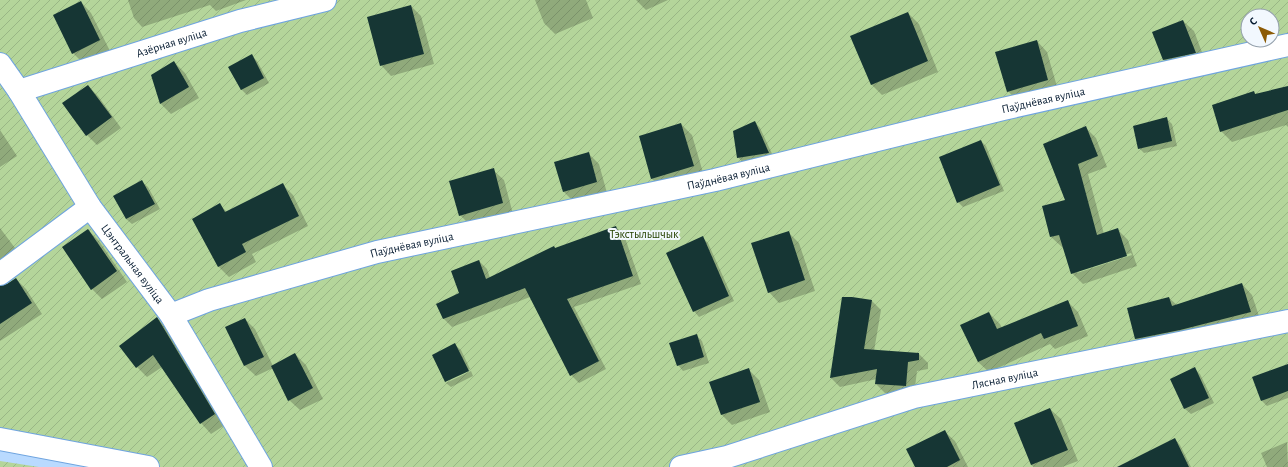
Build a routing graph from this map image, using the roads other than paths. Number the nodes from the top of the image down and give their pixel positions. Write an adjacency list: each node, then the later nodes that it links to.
1 (325, 0): 4 (street, Азёрная вуліца)
2 (1288, 45): 7 (street, Паўднёвая вуліца)
3 (0, 64): 4 (street, Цэнтральная вуліца)
4 (19, 92): 5 (street, Цэнтральная вуліца)
5 (90, 207): 6 (street); 7 (street, Цэнтральная вуліца)
6 (0, 274)
7 (171, 315): 12 (street, Цэнтральная вуліца)
8 (1288, 321): 10 (street, Лясная вуліца)
9 (0, 439): 11 (street)
10 (734, 462): 13 (street, Лясная вуліца)
11 (148, 467)
12 (261, 467)
13 (681, 467)

